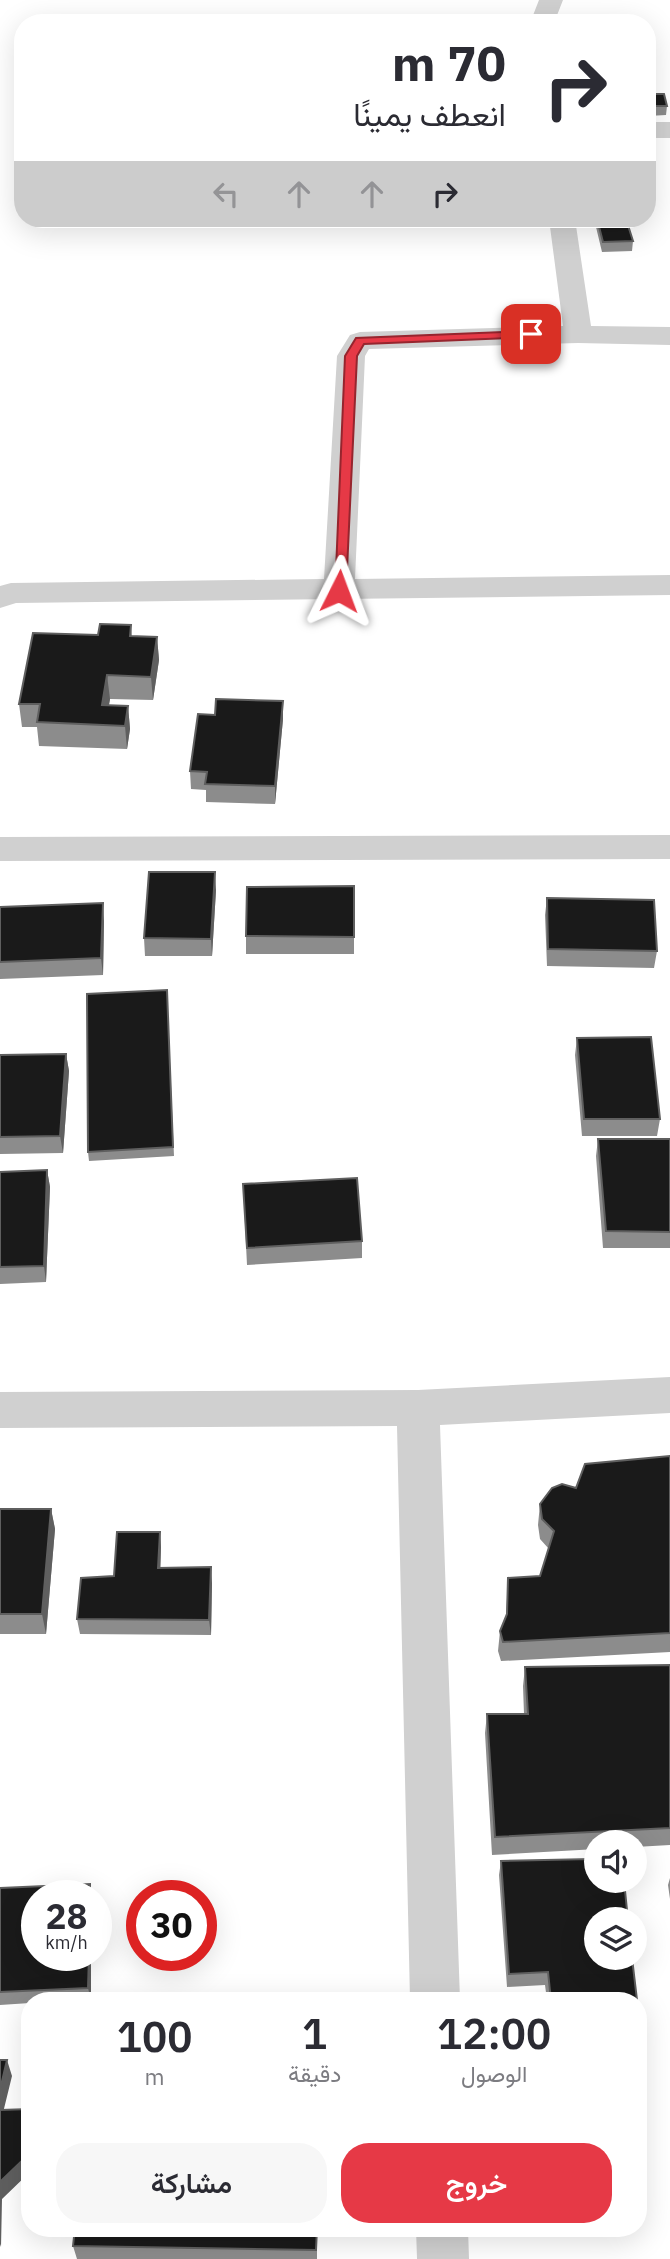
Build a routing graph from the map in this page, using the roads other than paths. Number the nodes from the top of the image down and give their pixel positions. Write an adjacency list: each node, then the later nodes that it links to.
1 (563, 228): 2 (street)
2 (578, 334): 3 (street); 5 (street)
3 (670, 336)
4 (670, 585): 5 (street)
5 (339, 591): 6 (street)
6 (4, 595)
7 (670, 847): 8 (street)
8 (0, 849)
9 (670, 1395): 10 (street)
10 (418, 1408): 11 (street); 12 (street)
11 (0, 1410)
12 (435, 1992)
13 (442, 2237): 14 (street)
14 (443, 2259)

